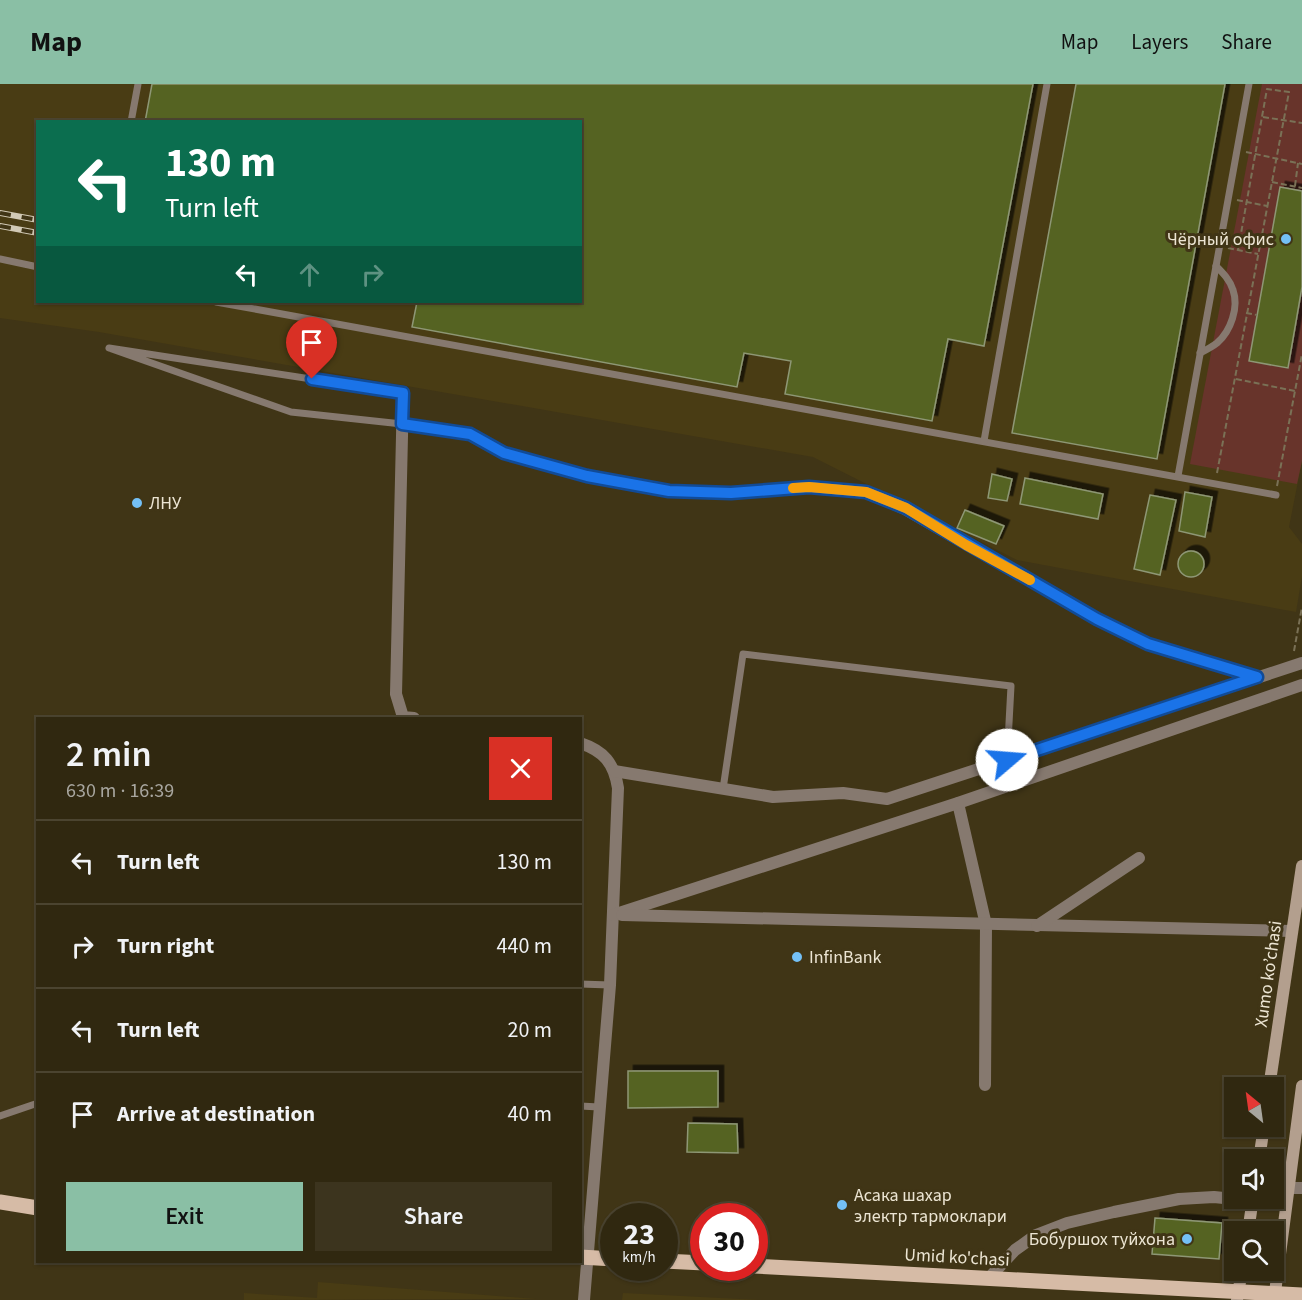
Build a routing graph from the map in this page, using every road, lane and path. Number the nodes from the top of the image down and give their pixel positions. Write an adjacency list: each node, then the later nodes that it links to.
1 (138, 84): 5 (lane)
2 (1047, 84): 34 (lane)
3 (1249, 84): 8 (lane)
4 (1263, 117): 6 (path); 6 (path); 9 (path)
5 (132, 120)
6 (1283, 120): 7 (path); 10 (path)
7 (1302, 123)
8 (1237, 151): 9 (path); 15 (lane)
9 (1256, 155): 10 (path); 16 (path)
10 (1276, 159): 11 (path); 12 (path)
11 (1300, 164): 13 (path)
12 (1272, 182): 13 (path); 17 (path)
13 (1295, 186): 14 (path)
14 (1302, 188)
15 (1228, 198): 16 (path); 18 (lane)
16 (1247, 202): 17 (path); 19 (path)
17 (1267, 206): 20 (path)
18 (1220, 247): 19 (path); 22 (lane)
19 (1238, 250): 20 (path)
20 (1258, 254): 26 (path)
21 (0, 259): 23 (lane)
22 (1216, 266): 25 (lane); 28 (lane)
23 (36, 267)
24 (222, 303): 34 (lane)
25 (1235, 311): 26 (path); 28 (lane)
26 (1247, 313): 27 (path); 30 (path)
27 (1257, 315)
28 (1200, 353): 35 (lane)
29 (1302, 354): 31 (path)
30 (1235, 379): 31 (path); 36 (path)
31 (1295, 391): 37 (path)
32 (403, 393): 33 (street); 33 (lane)
33 (402, 424): 40 (street); 42 (street)
34 (984, 441): 35 (lane)
35 (1178, 476): 36 (lane)
36 (1215, 483): 37 (lane)
37 (1275, 495)
38 (1302, 607): 39 (path)
39 (1296, 665): 40 (street)
40 (1257, 677): 44 (street)
41 (1302, 685): 47 (street)
42 (403, 717)
43 (582, 744): 45 (street)
44 (1007, 760): 46 (street); 46 (lane)
45 (614, 771): 46 (street); 50 (street)
46 (723, 789)
47 (958, 803): 50 (street); 52 (street)
48 (1139, 858): 53 (street)
49 (1302, 866): 54 (main road, Xumo ko’chasi)
50 (613, 915): 52 (street); 56 (street)
51 (1302, 917): 54 (lane)
52 (986, 925): 53 (street); 58 (street)
53 (1037, 926): 54 (street)
54 (1292, 931): 57 (main road, Xumo ko’chasi)
55 (582, 984): 56 (lane)
56 (610, 985): 62 (street)
57 (1271, 1077)
58 (985, 1084)
59 (1302, 1086): 64 (main road)
60 (36, 1103): 63 (lane)
61 (582, 1106): 62 (lane)
62 (599, 1107): 68 (street)
63 (0, 1116)
64 (1296, 1188): 74 (main road)
65 (1224, 1198): 71 (street)
66 (0, 1202): 67 (main road)
67 (36, 1208)
68 (584, 1257): 69 (main road); 75 (street)
69 (600, 1258)
70 (768, 1267): 71 (main road, Umid ko'chasi)
71 (989, 1278): 72 (main road, Umid ko'chasi)
72 (1238, 1295): 74 (main road, Umid ko'chasi)
73 (1302, 1295): 74 (main road, Umid ko'chasi)
74 (1274, 1297)
75 (584, 1300)

